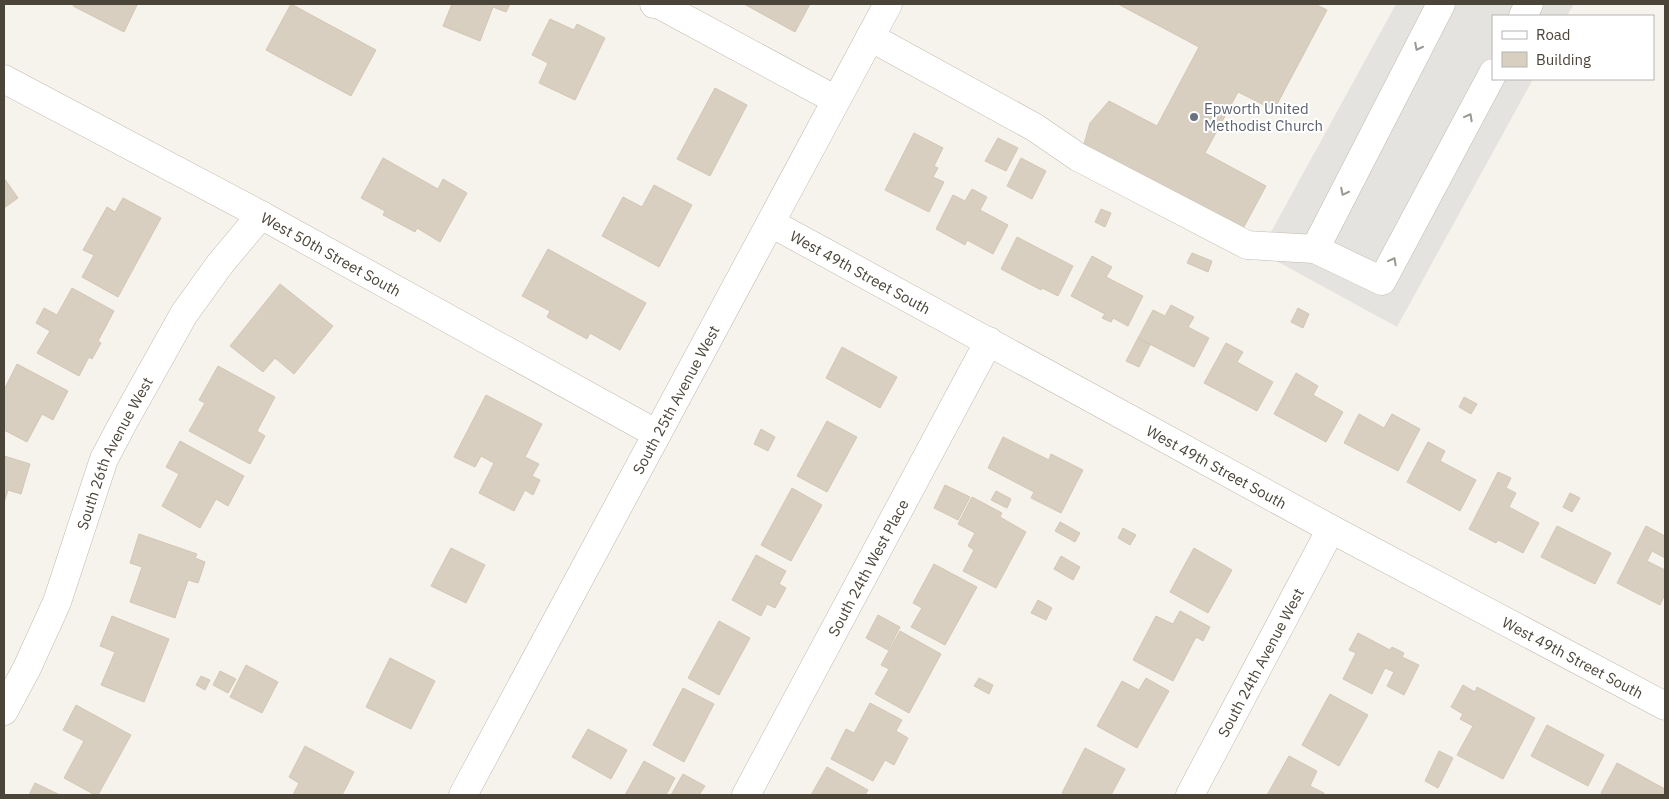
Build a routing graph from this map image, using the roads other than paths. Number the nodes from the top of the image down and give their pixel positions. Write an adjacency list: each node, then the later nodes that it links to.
1 (654, 4): 7 (street)
2 (888, 4): 4 (street, South 25th Avenue West)
3 (1441, 4): 10 (street, one-way to 10)
4 (870, 37): 7 (street, South 25th Avenue West); 10 (street)
5 (1492, 75): 10 (street, one-way to 5)
6 (4, 79): 8 (street, West 50th Street South)
7 (836, 100): 9 (street, South 25th Avenue West)
8 (261, 215): 12 (street, West 50th Street South); 14 (street, South 26th Avenue West)
9 (771, 223): 11 (street, West 49th Street South); 12 (street, South 25th Avenue West)
10 (1315, 249)
11 (989, 342): 13 (street, West 49th Street South); 17 (street, South 24th West Place)
12 (657, 434): 16 (street, South 25th Avenue West)
13 (1331, 529): 15 (street, West 49th Street South); 18 (street, South 24th Avenue West)
14 (7, 695)
15 (1665, 706)
16 (463, 795)
17 (746, 795)
18 (1190, 795)

